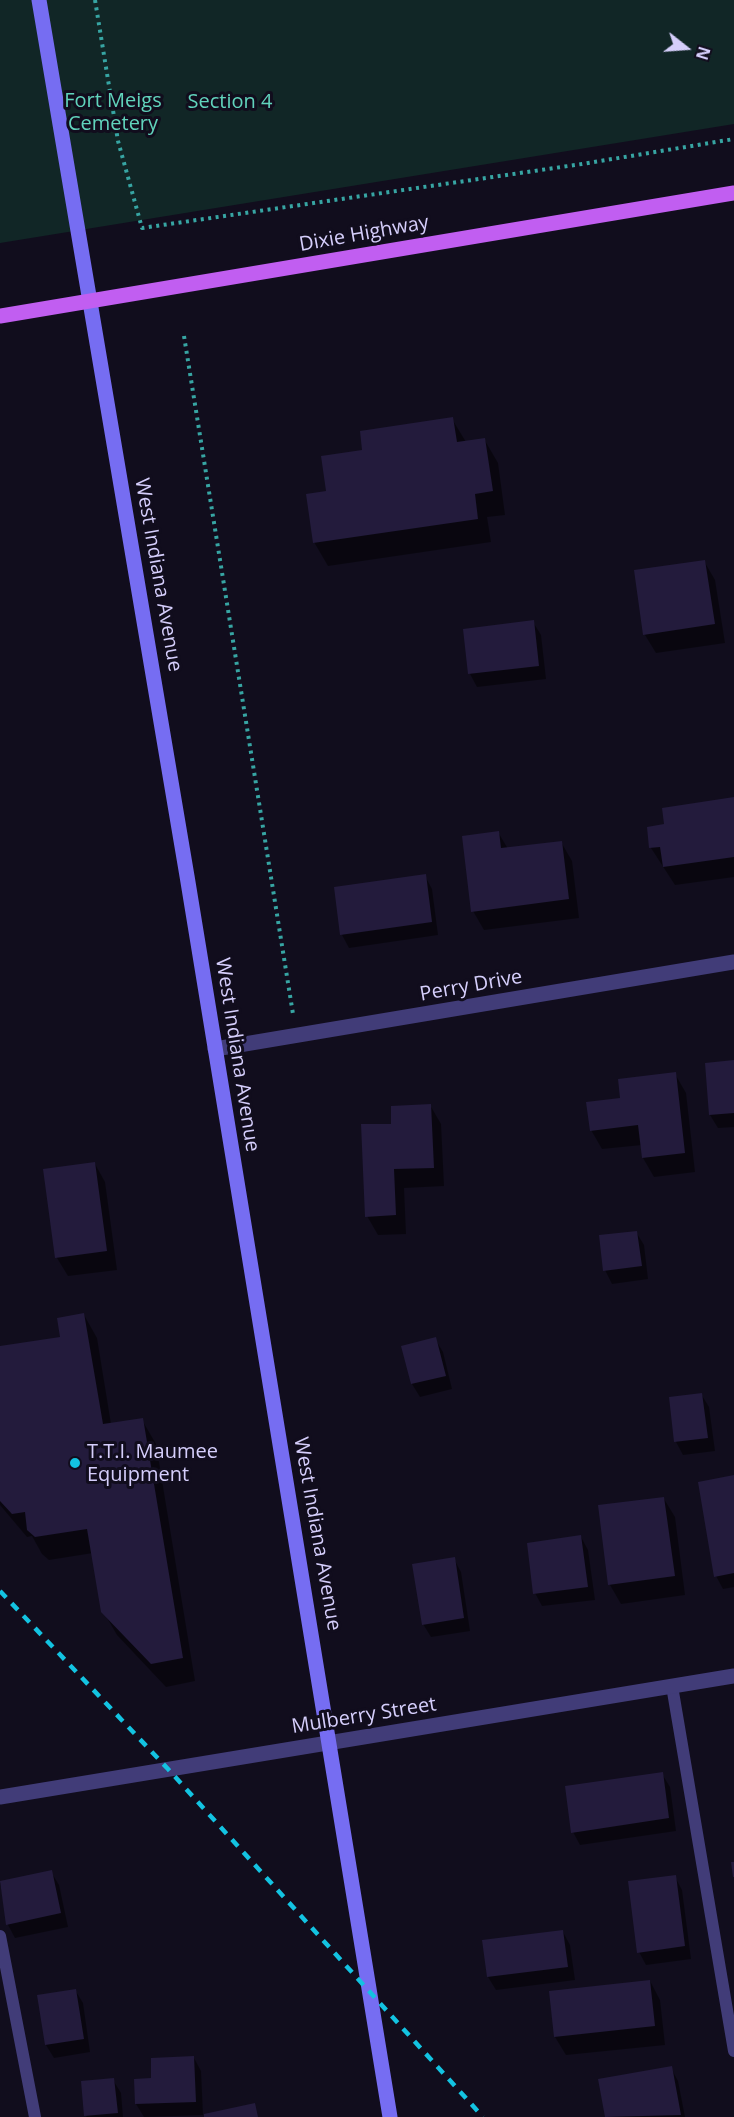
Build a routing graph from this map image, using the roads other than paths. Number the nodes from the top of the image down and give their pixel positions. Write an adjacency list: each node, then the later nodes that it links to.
1 (39, 0): 3 (main road, West Indiana Avenue)
2 (734, 193): 3 (main road, Dixie Highway)
3 (91, 302): 4 (main road, Dixie Highway); 6 (main road, West Indiana Avenue)
4 (0, 316)
5 (734, 962): 6 (street, Perry Drive)
6 (215, 1049): 9 (main road, West Indiana Avenue)
7 (734, 1676): 8 (street, Mulberry Street)
8 (672, 1686): 9 (street, Mulberry Street); 12 (lane)
9 (330, 1742): 10 (street, Mulberry Street); 14 (main road, West Indiana Avenue)
10 (0, 1797)
11 (0, 1936): 13 (lane)
12 (734, 2051)
13 (35, 2117)
14 (390, 2117)

